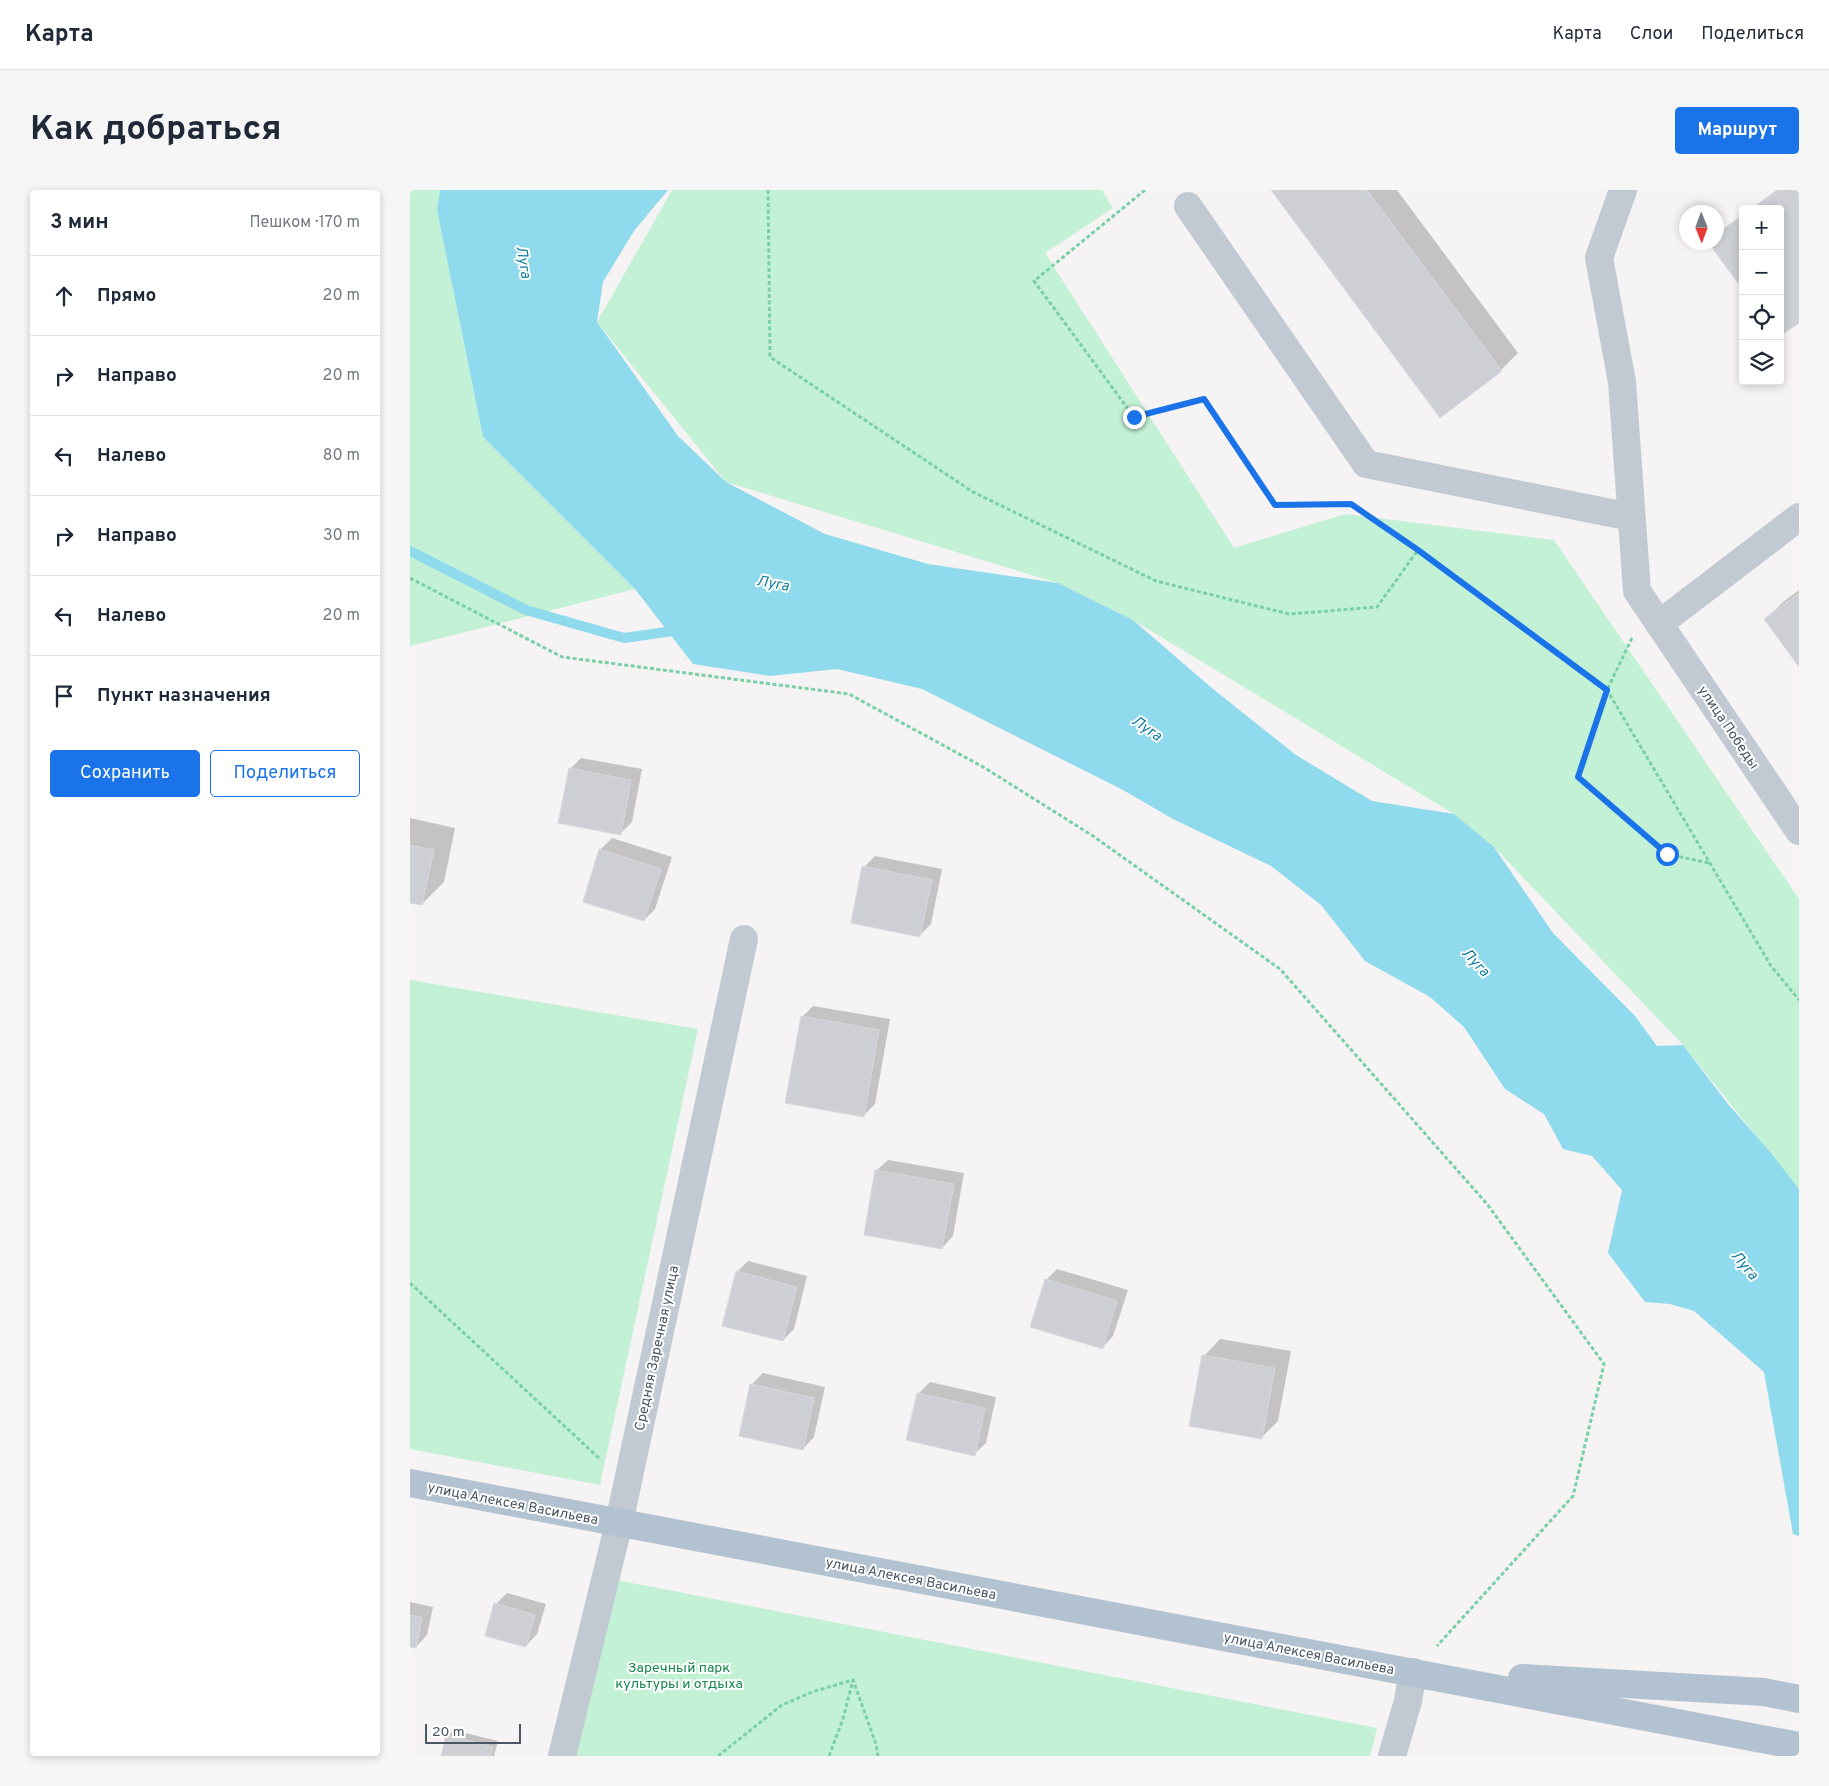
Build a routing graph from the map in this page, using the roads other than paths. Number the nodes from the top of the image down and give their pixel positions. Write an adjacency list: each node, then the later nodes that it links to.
1 (1623, 190): 4 (street, улица Победы)
2 (1188, 206): 4 (street)
3 (1799, 516): 5 (street)
4 (1631, 517): 5 (street, улица Победы)
5 (1653, 615): 6 (street, улица Победы)
6 (1799, 831)
7 (744, 939): 9 (street, Средняя Заречная улица)
8 (410, 1483): 9 (main road, улица Алексея Васильева)
9 (619, 1523): 10 (main road, улица Алексея Васильева); 13 (street, Средняя Заречная улица)
10 (1413, 1672): 11 (main road); 12 (main road); 14 (street)
11 (1799, 1699)
12 (1799, 1746)
13 (562, 1756)
14 (1392, 1756)

